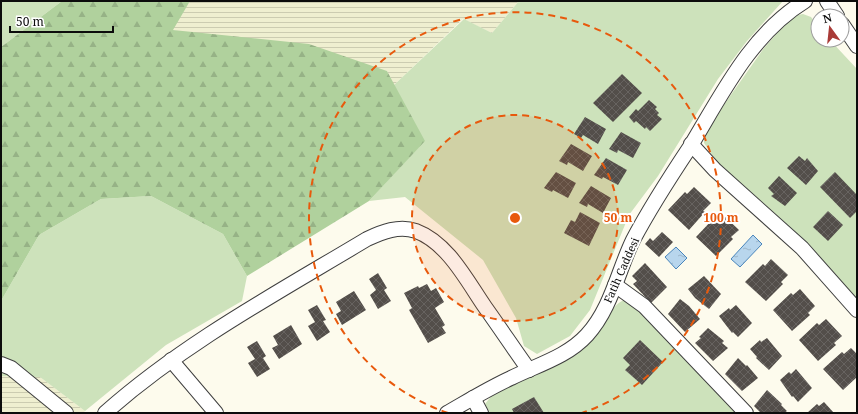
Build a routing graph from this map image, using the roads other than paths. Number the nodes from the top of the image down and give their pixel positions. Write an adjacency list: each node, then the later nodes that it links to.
1 (805, 1): 4 (street, Fatih Caddesi)
2 (850, 36): 3 (street)
3 (857, 46)
4 (691, 144): 5 (street, Fatih Caddesi); 6 (street)
5 (615, 284): 9 (street, Fatih Caddesi); 16 (street)
6 (857, 310)
7 (171, 360): 9 (street); 12 (street); 13 (street)
8 (1, 364): 11 (street)
9 (528, 370): 10 (street, Fatih Caddesi)
10 (473, 398): 14 (street, Fatih Caddesi); 15 (street)
11 (66, 413)
12 (105, 413)
13 (216, 413)
14 (447, 413)
15 (481, 413)
16 (746, 413)

